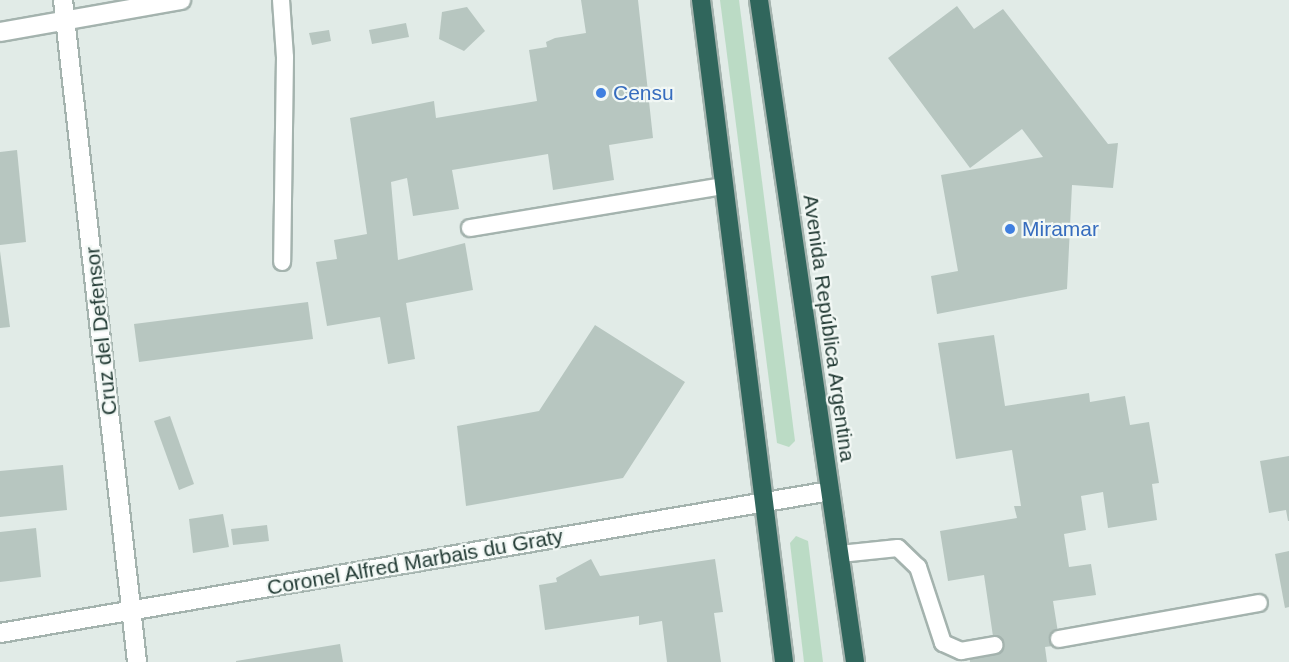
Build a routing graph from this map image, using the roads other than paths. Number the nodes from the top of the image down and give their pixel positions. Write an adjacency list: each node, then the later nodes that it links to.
1 (63, 0): 6 (street, Cruz del Defensor)
2 (181, 0): 6 (street)
3 (281, 0): 10 (lane)
4 (701, 0): 8 (highway)
5 (759, 0): 11 (highway, Avenida República Argentina)
6 (66, 20): 7 (street); 15 (street, Cruz del Defensor)
7 (0, 32)
8 (724, 186): 9 (lane); 12 (highway)
9 (470, 228)
10 (282, 262)
11 (830, 491): 12 (street, Coronel Alfred Marbais du Graty); 13 (highway, Avenida República Argentina)
12 (763, 502): 15 (street, Coronel Alfred Marbais du Graty); 20 (highway)
13 (840, 554): 18 (lane); 21 (highway, Avenida República Argentina)
14 (1259, 603): 17 (lane)
15 (132, 610): 16 (street, Coronel Alfred Marbais du Graty); 19 (street, Cruz del Defensor)
16 (0, 633)
17 (1059, 639)
18 (994, 645)
19 (137, 662)
20 (784, 662)
21 (855, 662)

